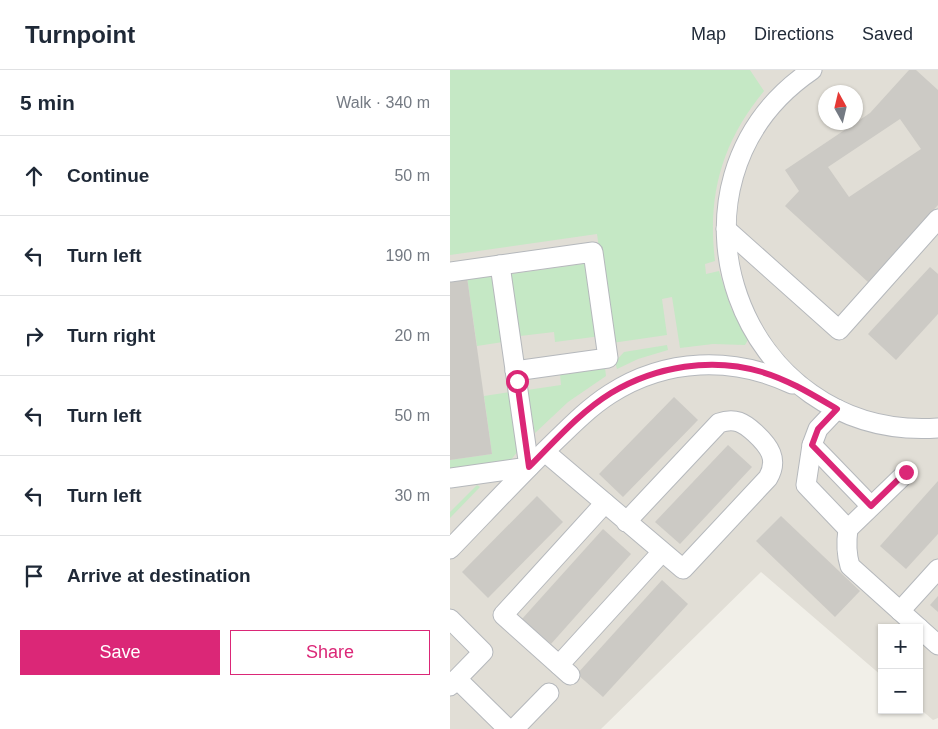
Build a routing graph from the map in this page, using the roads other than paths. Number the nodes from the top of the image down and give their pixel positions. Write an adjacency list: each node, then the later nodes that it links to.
1 (812, 70): 3 (street)
2 (938, 219): 3 (street)
3 (726, 229): 7 (street)
4 (500, 265): 5 (street); 6 (street); 6 (street)
5 (450, 272)
6 (515, 371): 12 (street)
7 (819, 399): 8 (street); 11 (street)
8 (837, 409): 9 (street); 10 (street)
9 (938, 428)
10 (812, 445): 16 (street); 18 (street)
11 (545, 452): 12 (street); 15 (street)
12 (529, 467): 14 (street); 19 (street)
13 (906, 472): 16 (street)
14 (450, 478)
15 (605, 503): 17 (street); 20 (street)
16 (871, 506): 18 (street)
17 (626, 522): 20 (street); 20 (street)
18 (848, 529): 22 (street)
19 (450, 549)
20 (662, 552)
21 (938, 569): 22 (street)
22 (900, 612): 24 (street)
23 (450, 620): 27 (street)
24 (914, 624)
25 (923, 632): 26 (street)
26 (938, 645)
27 (453, 682): 29 (street)
28 (549, 693): 30 (street)
29 (508, 729)
30 (514, 729)

